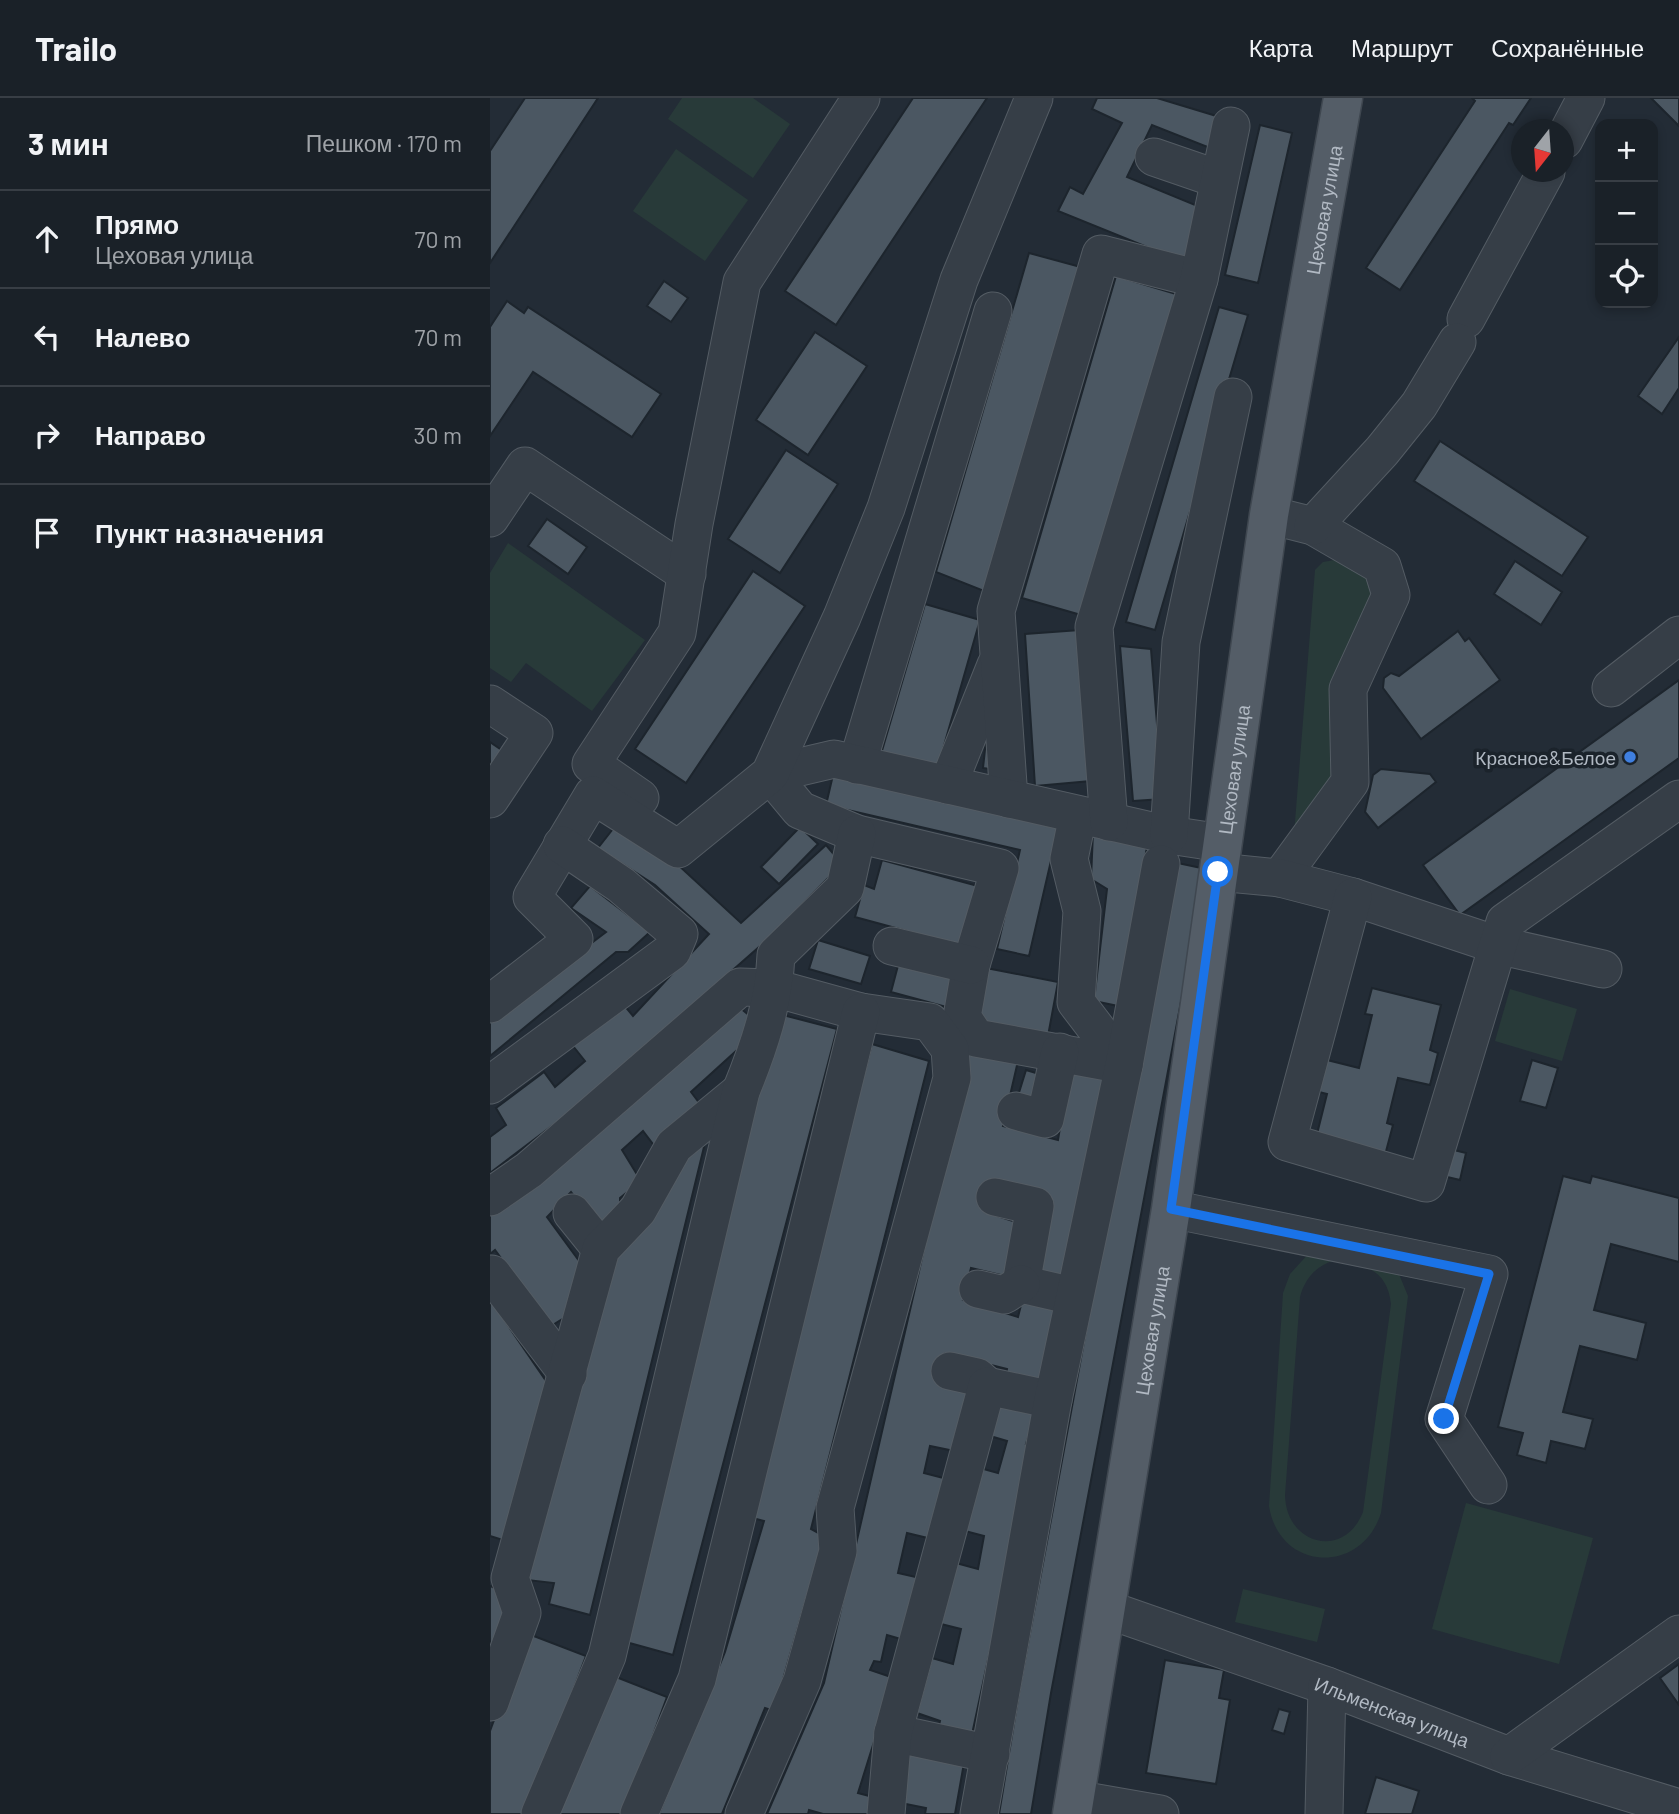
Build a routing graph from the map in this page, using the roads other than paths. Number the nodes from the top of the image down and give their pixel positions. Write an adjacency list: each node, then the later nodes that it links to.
1 (861, 98): 16 (street)
2 (1034, 98): 22 (street)
3 (1586, 98): 5 (street)
4 (1340, 99): 13 (main road, Цеховая улица)
5 (1574, 119)
6 (1231, 126): 8 (street)
7 (1154, 157): 8 (street)
8 (1218, 179): 10 (street)
9 (1541, 182): 15 (street)
10 (1199, 279): 18 (street); 27 (street)
11 (993, 311): 21 (street)
12 (1233, 397): 31 (street)
13 (1269, 515): 15 (street); 32 (main road, Цеховая улица)
14 (490, 518): 16 (street)
15 (1313, 526): 33 (street)
16 (687, 574): 28 (street)
17 (1679, 635): 19 (street)
18 (999, 658): 23 (street); 25 (street)
19 (1611, 688)
20 (490, 704): 24 (street)
21 (856, 765): 22 (street); 23 (street)
22 (769, 774): 28 (street); 29 (street)
23 (948, 785): 25 (street)
24 (490, 799)
25 (1009, 799): 27 (street)
26 (1679, 799): 35 (street)
27 (1093, 818): 31 (street); 43 (street)
28 (693, 834): 30 (street)
29 (857, 834): 37 (street); 39 (street)
30 (562, 845): 40 (street); 44 (street)
31 (1165, 849): 32 (street); 43 (street)
32 (1220, 857): 33 (street); 49 (main road, Цеховая улица)
33 (1280, 878): 34 (street)
34 (1353, 897): 35 (street); 35 (street)
35 (1497, 945): 38 (street)
36 (892, 946): 37 (street)
37 (971, 965): 42 (street)
38 (1603, 969)
39 (774, 988): 41 (street); 45 (street); 47 (street)
40 (490, 1004)
41 (861, 1012): 72 (street); 73 (street)
42 (1060, 1052): 43 (street); 46 (street)
43 (1124, 1065): 55 (street)
44 (490, 1085)
45 (741, 1091): 51 (street); 71 (street)
46 (1016, 1111)
47 (490, 1197)
48 (995, 1197): 53 (street)
49 (1171, 1209): 60 (street); 62 (main road, Цеховая улица)
50 (572, 1213): 51 (street)
51 (601, 1249): 57 (street)
52 (492, 1274): 57 (street)
53 (1021, 1284): 54 (street); 55 (street)
54 (978, 1289)
55 (1073, 1296): 59 (street)
56 (950, 1371): 58 (street)
57 (568, 1374): 61 (street)
58 (987, 1386): 59 (street); 66 (street)
59 (1053, 1400): 67 (street)
60 (1488, 1485)
61 (500, 1575): 65 (street)
62 (1106, 1609): 64 (street, Ильменская улица); 69 (main road, Цеховая улица)
63 (1679, 1634): 68 (street)
64 (1328, 1686): 68 (street, Ильменская улица); 77 (street)
65 (490, 1702)
66 (893, 1733): 67 (street); 74 (street)
67 (991, 1754): 75 (street)
68 (1509, 1756): 70 (street, Ильменская улица)
69 (1073, 1807): 76 (street)
70 (1679, 1808)
71 (540, 1814)
72 (639, 1814)
73 (744, 1814)
74 (886, 1814)
75 (979, 1814)
76 (1160, 1814)
77 (1324, 1814)

